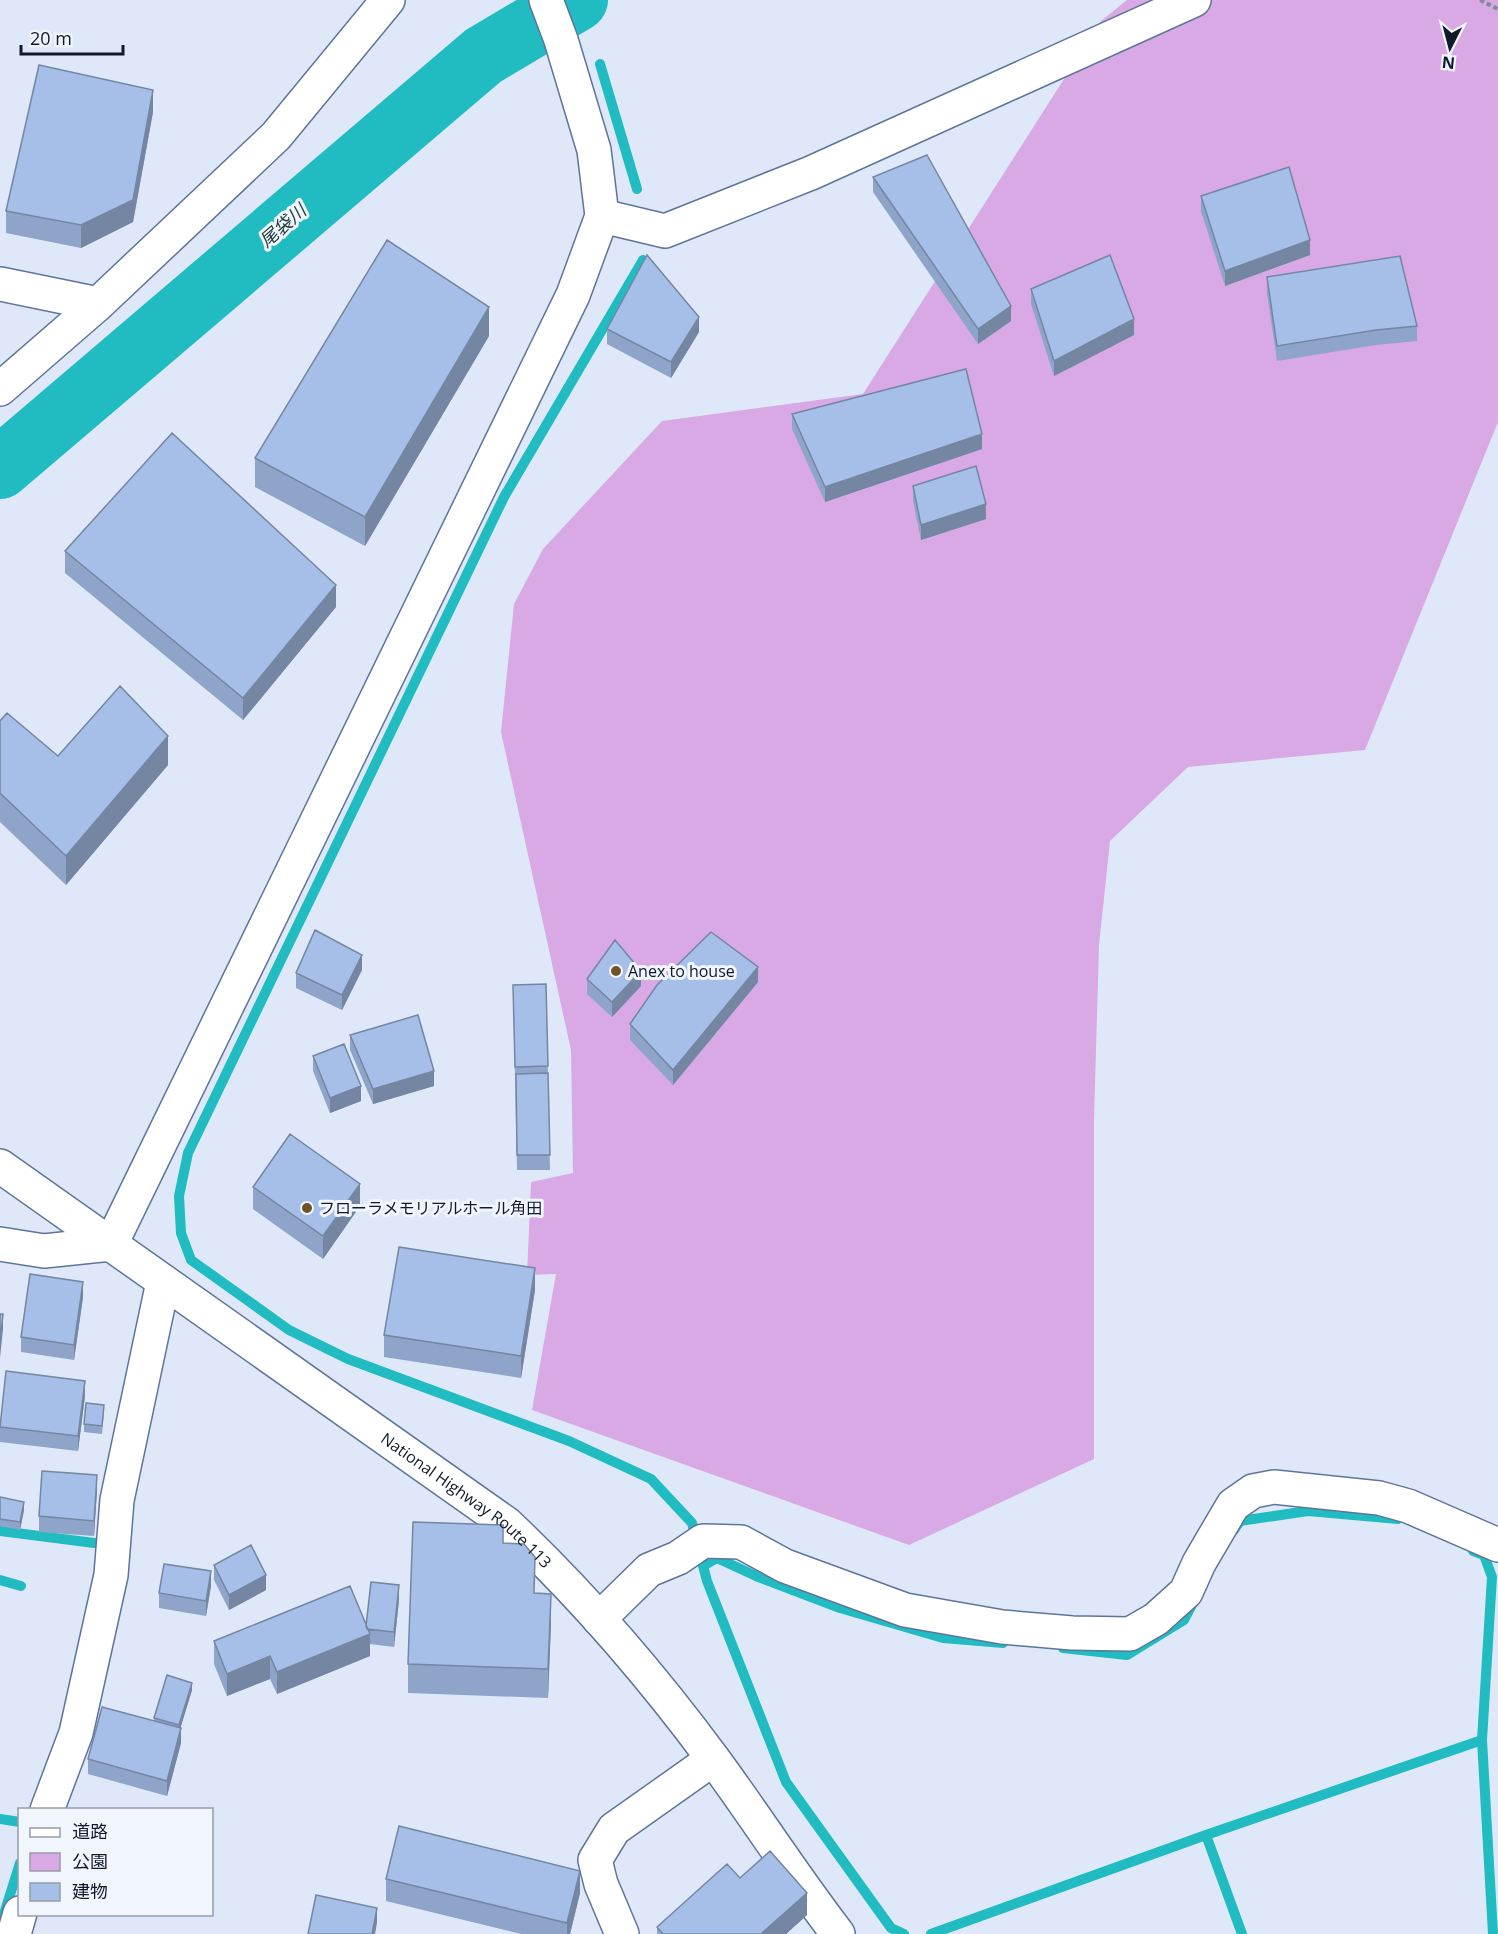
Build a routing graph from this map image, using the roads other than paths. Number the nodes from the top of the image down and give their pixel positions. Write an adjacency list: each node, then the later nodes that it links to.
1 (388, 0): 6 (main road)
2 (546, 0): 4 (main road)
3 (1194, 0): 4 (main road)
4 (602, 216): 10 (main road)
5 (0, 284): 6 (main road)
6 (98, 304): 7 (main road)
7 (0, 389)
8 (0, 1166): 10 (main road, National Highway Route 113)
9 (0, 1244): 10 (main road)
10 (111, 1244): 11 (main road, National Highway Route 113)
11 (163, 1282): 13 (main road, National Highway Route 113); 15 (main road)
12 (1498, 1545): 13 (main road)
13 (599, 1619): 14 (main road, National Highway Route 113)
14 (713, 1759): 17 (main road); 19 (main road, National Highway Route 113)
15 (47, 1808)
16 (19, 1916): 18 (main road)
17 (617, 1932)
18 (14, 1934)
19 (838, 1934)

